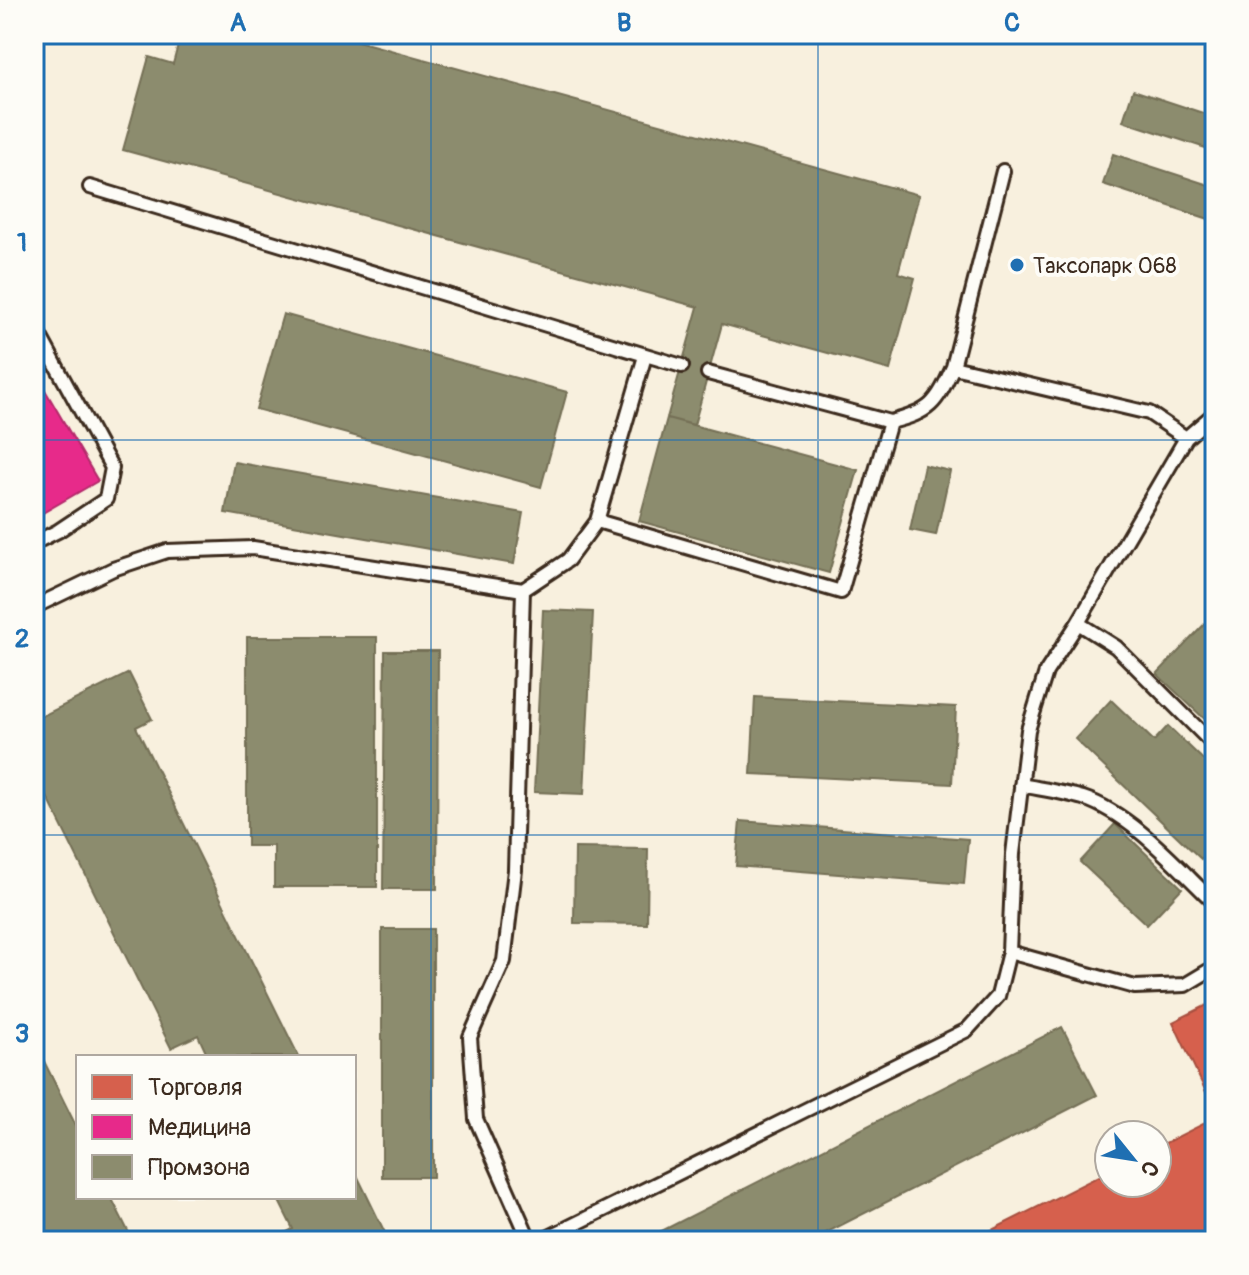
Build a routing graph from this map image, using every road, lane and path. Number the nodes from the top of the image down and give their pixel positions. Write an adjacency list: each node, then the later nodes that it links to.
1 (1003, 171): 6 (lane)
2 (90, 187): 4 (lane)
3 (34, 325): 12 (lane)
4 (645, 356): 5 (lane); 11 (lane)
5 (682, 366)
6 (953, 367): 9 (lane); 10 (lane)
7 (708, 373): 9 (lane)
8 (1215, 413): 10 (lane)
9 (890, 422): 11 (lane)
10 (1186, 438): 15 (lane)
11 (597, 521): 13 (lane)
12 (34, 543)
13 (523, 590): 14 (lane); 21 (lane)
14 (34, 607)
15 (1078, 623): 16 (lane); 17 (lane)
16 (1215, 746)
17 (1021, 785): 18 (lane); 19 (lane)
18 (1215, 903)
19 (1009, 952): 20 (lane); 22 (lane)
20 (1215, 967)
21 (530, 1241)
22 (541, 1241)

